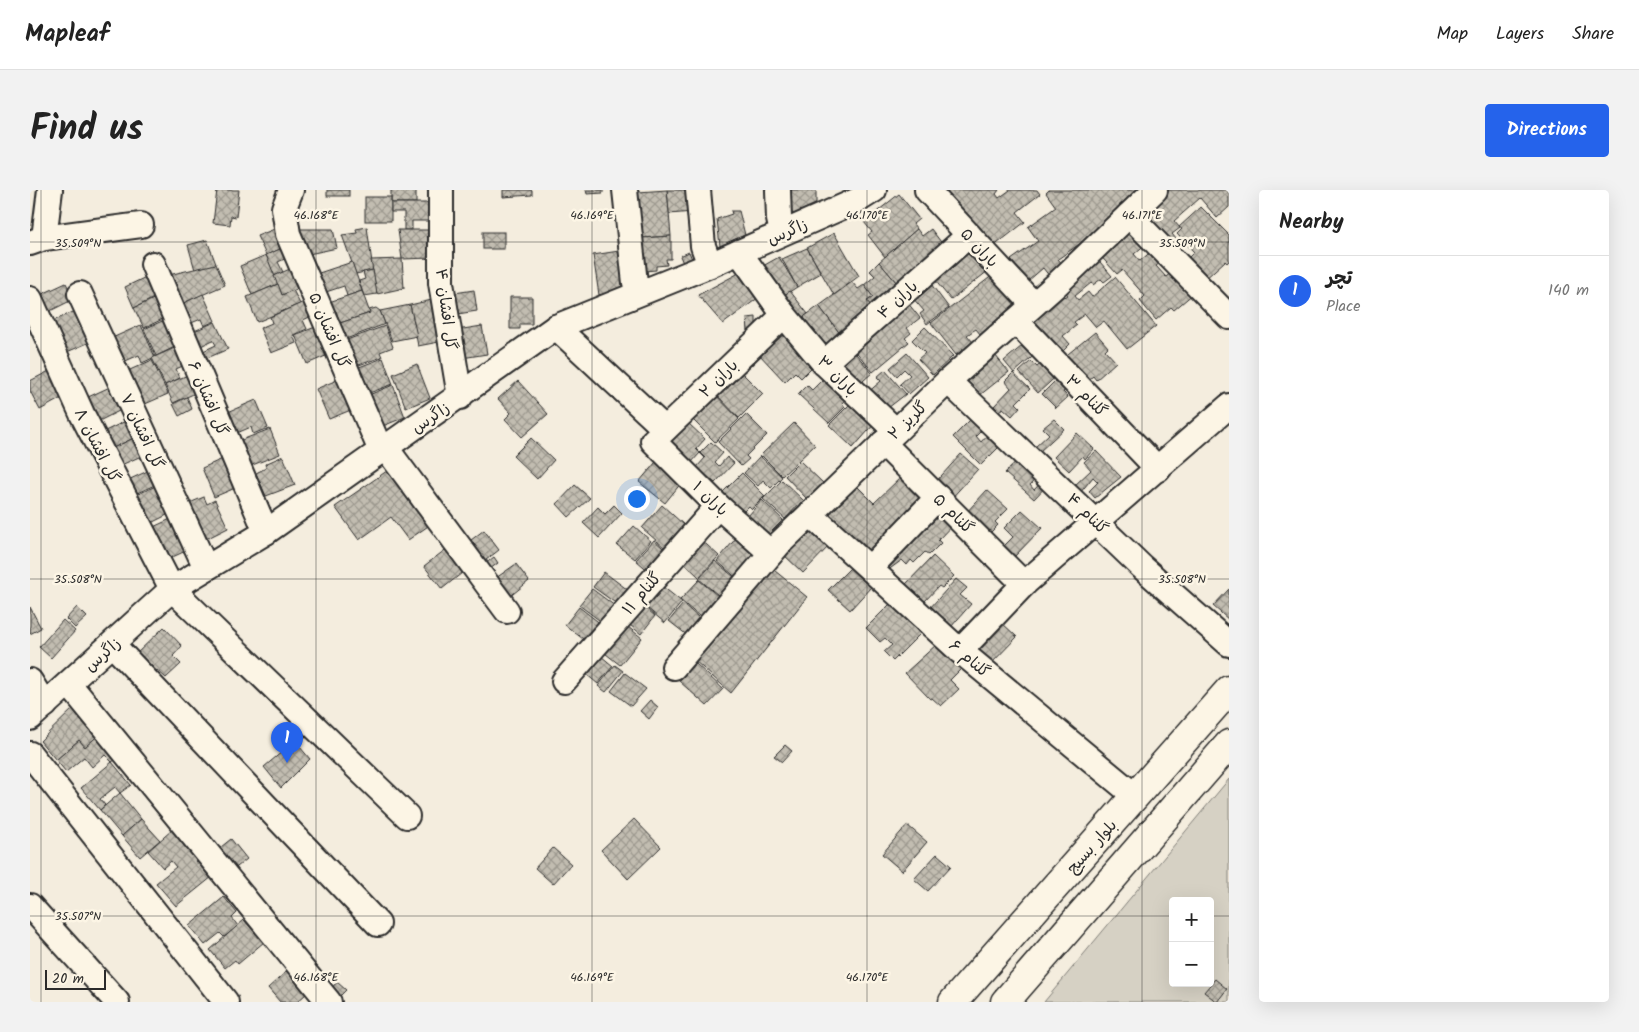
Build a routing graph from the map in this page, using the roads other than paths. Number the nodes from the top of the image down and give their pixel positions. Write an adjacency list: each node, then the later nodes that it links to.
1 (50, 190): 14 (street)
2 (441, 190): 28 (street, گل افشان ۴)
3 (625, 190): 18 (street)
4 (698, 190): 17 (street)
5 (778, 190): 12 (street)
6 (927, 190): 13 (street, باران ۵)
7 (1155, 190): 10 (street, گلریز ۲)
8 (864, 193): 12 (street, زاگرس)
9 (287, 199): 32 (street, گل افشان ۵)
10 (1129, 215): 21 (street, گلریز ۲); 23 (street)
11 (141, 225): 14 (street)
12 (782, 233): 15 (street, زاگرس)
13 (969, 235): 21 (street, باران ۵); 26 (street, باران ۴)
14 (37, 240)
15 (739, 252): 17 (street, زاگرس); 22 (street, باران ۳)
16 (153, 264): 38 (street, گل افشان ۶)
17 (710, 266): 18 (street, زاگرس)
18 (642, 291): 25 (street, زاگرس)
19 (80, 294): 40 (street, گل افشان ۷)
20 (30, 299): 43 (street, گل افشان ۸)
21 (1033, 304): 24 (street, گلریز ۲)
22 (784, 315): 26 (street, باران ۳); 30 (street, باران ۲)
23 (1229, 316)
24 (1016, 321): 27 (street, گلریز ۲); 33 (street, گلنام ۳)
25 (556, 327): 28 (street, زاگرس); 30 (street, باران ۱)
26 (824, 363): 31 (street, باران ۳)
27 (948, 381): 31 (street, گلریز ۲); 37 (street, گلنام ۴)
28 (460, 397): 32 (street, زاگرس)
29 (1229, 406): 33 (street)
30 (659, 435): 35 (street, باران ۱)
31 (890, 437): 34 (street, گلنام ۵); 36 (street, گلریز ۲)
32 (383, 450): 38 (street, زاگرس); 44 (street, گل افشان ۵)
33 (1158, 470): 37 (street)
34 (938, 497): 41 (street); 42 (street, گلنام ۵)
35 (718, 506): 39 (street, باران ۱); 50 (street, گلنام ۱۱)
36 (810, 514): 39 (street, گلریز ۲); 41 (street, گلنام ۶)
37 (1095, 521): 42 (street); 46 (street, گلنام ۴)
38 (266, 532): 40 (street, زاگرس)
39 (771, 553): 48 (street, گلریز ۲)
40 (206, 568): 43 (street, زاگرس)
41 (870, 568): 47 (street, گلنام ۶)
42 (1024, 584): 47 (street)
43 (172, 589): 45 (street, زاگرس); 57 (street, گل افشان ۸)
44 (507, 610)
45 (113, 644): 51 (street, زاگرس); 59 (street)
46 (1229, 644)
47 (960, 651): 56 (street, گلنام ۶)
48 (674, 667)
49 (30, 681): 53 (street)
50 (564, 681)
51 (69, 684): 53 (street, زاگرس); 62 (street)
52 (1229, 690): 56 (main road, بلوار بسیج)
53 (38, 712)
54 (1229, 744): 64 (main road)
55 (30, 754): 61 (street)
56 (1135, 796): 63 (main road, بلوار بسیج)
57 (407, 816)
58 (30, 906): 60 (street)
59 (378, 924)
60 (117, 1002)
61 (226, 1002)
62 (329, 1002)
63 (953, 1002)
64 (1005, 1002)

